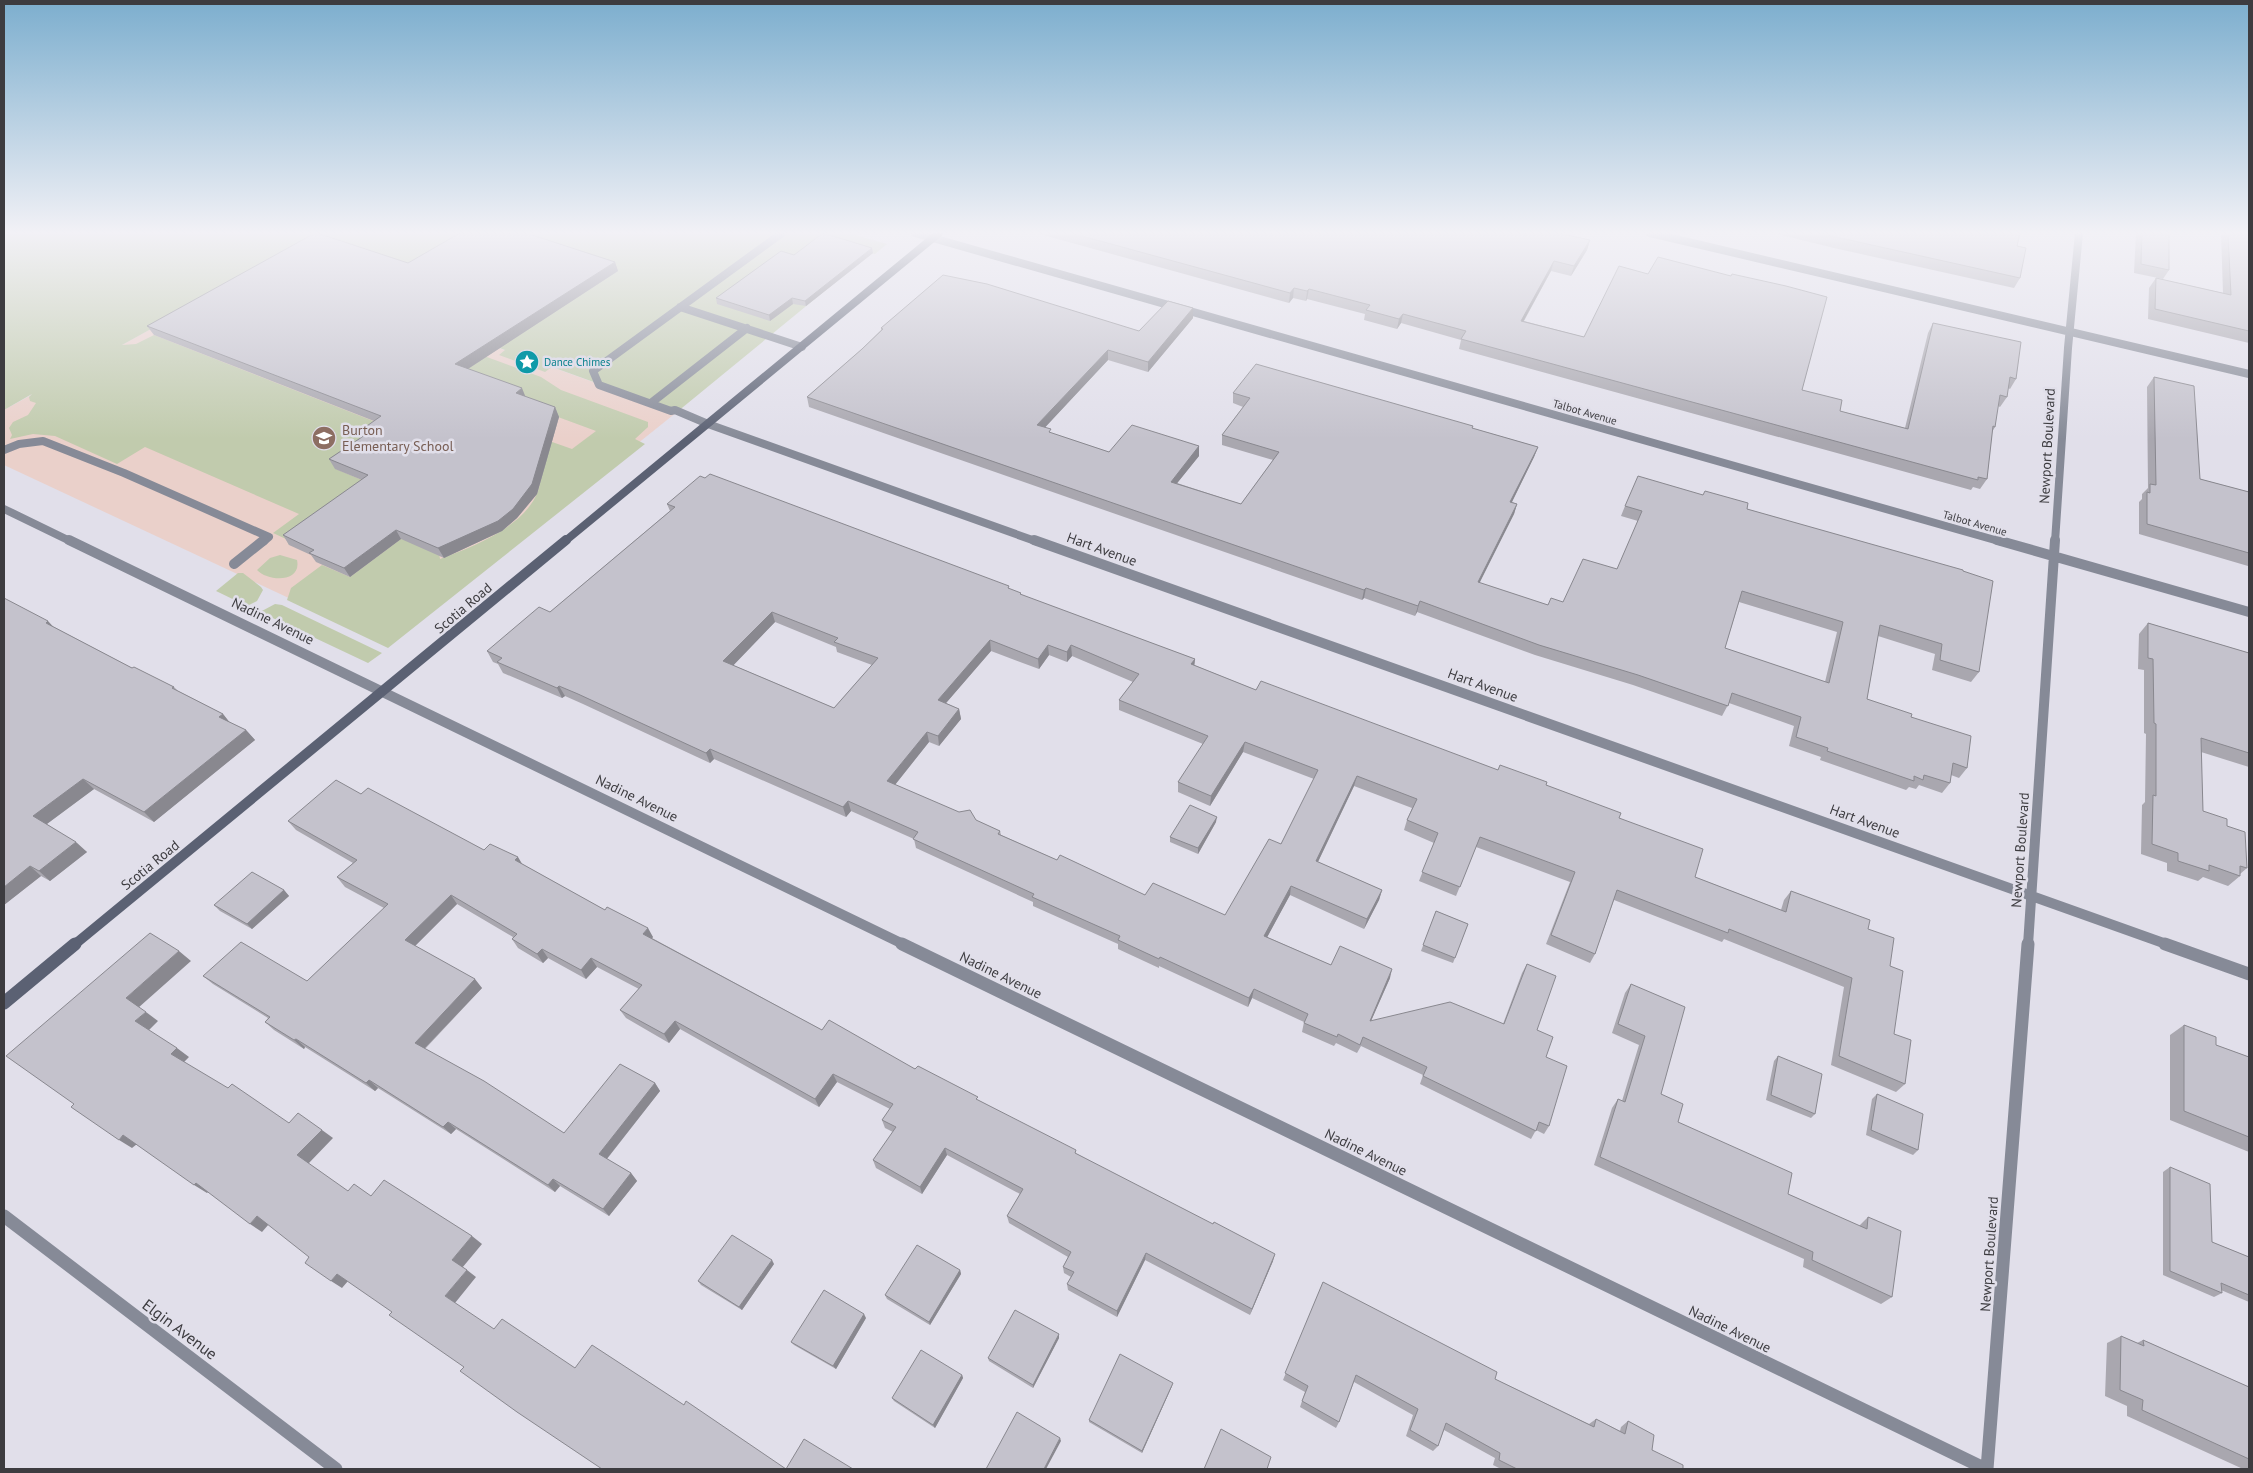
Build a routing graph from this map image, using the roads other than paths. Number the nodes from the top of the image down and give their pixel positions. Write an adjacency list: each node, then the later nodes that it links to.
1 (687, 302): 6 (street)
2 (856, 302): 9 (street, Scotia Road)
3 (1168, 302): 15 (street, Talbot Avenue)
4 (1944, 302): 8 (street)
5 (2072, 302): 8 (street, Newport Boulevard)
6 (680, 307): 7 (street); 11 (street, Hart Avenue)
7 (747, 328): 9 (street); 11 (street)
8 (2069, 331): 10 (street); 15 (street, Newport Boulevard)
9 (802, 347): 12 (street, Scotia Road)
10 (2249, 374)
11 (651, 403): 12 (street, Hart Avenue)
12 (708, 424): 18 (street, Scotia Road); 19 (street, Hart Avenue)
13 (4, 450): 16 (street)
14 (4, 508): 18 (street, Nadine Avenue)
15 (2055, 557): 17 (street, Talbot Avenue); 19 (street, Newport Boulevard)
16 (234, 564)
17 (2249, 612)
18 (383, 692): 21 (street, Scotia Road); 24 (street, Nadine Avenue)
19 (2032, 896): 20 (street, Hart Avenue); 24 (street, Newport Boulevard)
20 (2249, 974)
21 (4, 1003)
22 (4, 1216): 23 (street, Elgin Avenue)
23 (336, 1469)
24 (1986, 1469)

